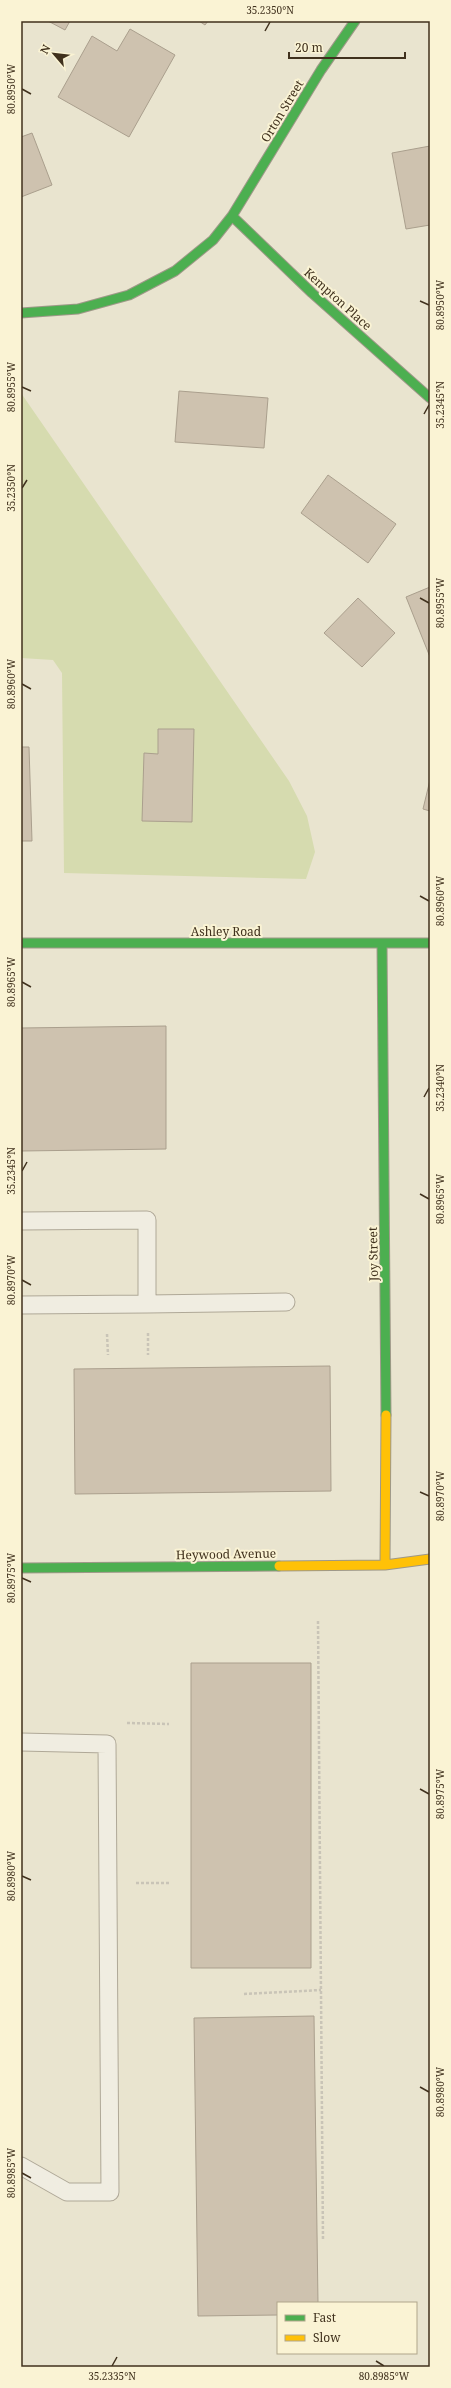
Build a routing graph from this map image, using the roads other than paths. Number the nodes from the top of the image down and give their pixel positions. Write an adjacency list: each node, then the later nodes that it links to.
1 (355, 21): 2 (street, Orton Street)
2 (232, 216): 3 (street, Orton Street); 4 (street, Kempton Place)
3 (21, 313)
4 (430, 398)
5 (21, 943): 6 (street, Ashley Road)
6 (382, 943): 7 (street, Ashley Road); 13 (street, Joy Street)
7 (430, 943)
8 (21, 1221): 10 (lane)
9 (286, 1302): 10 (lane)
10 (147, 1304): 11 (lane)
11 (21, 1306)
12 (430, 1559): 13 (street, Heywood Avenue)
13 (385, 1565): 14 (street, Heywood Avenue)
14 (21, 1568)
15 (21, 1742): 16 (lane)
16 (21, 2166)

